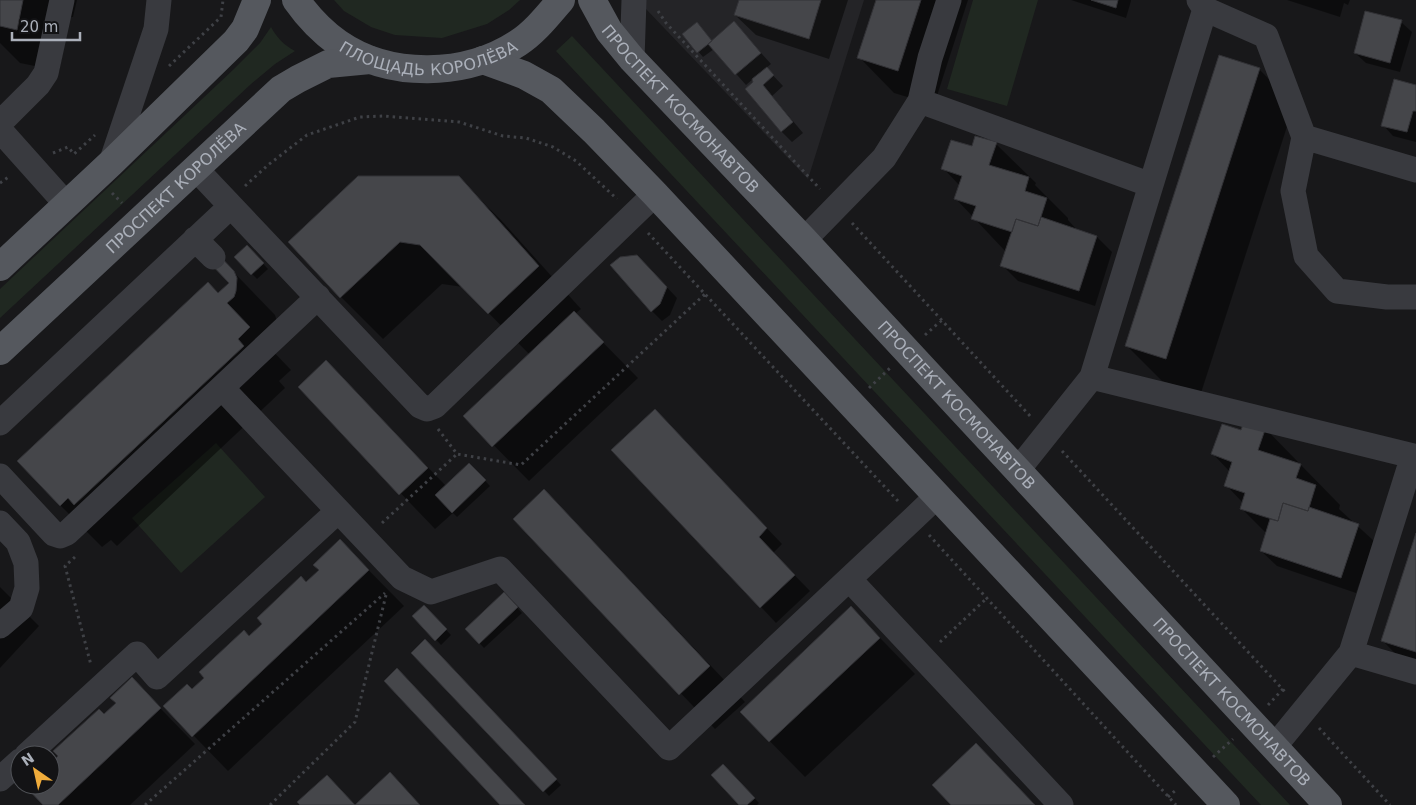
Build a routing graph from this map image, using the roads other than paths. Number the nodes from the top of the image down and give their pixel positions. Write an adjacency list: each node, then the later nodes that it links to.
1 (62, 0): 14 (street)
2 (159, 0): 17 (street)
3 (257, 0): 17 (main road)
4 (296, 0): 11 (main road, ПЛОЩАДЬ КОРОЛЁВА)
5 (560, 0): 12 (main road, ПЛОЩАДЬ КОРОЛЁВА)
6 (592, 0): 10 (main road, ПРОСПЕКТ КОСМОНАВТОВ)
7 (949, 0): 13 (street)
8 (1202, 4): 16 (street); 20 (street)
9 (645, 5): 10 (street)
10 (632, 59): 25 (main road, ПРОСПЕКТ КОСМОНАВТОВ)
11 (370, 60): 12 (main road, ПЛОЩАДЬ КОРОЛЁВА); 18 (main road, ПРОСПЕКТ КОРОЛЁВА)
12 (483, 60): 21 (main road)
13 (920, 101): 20 (street); 25 (street)
14 (0, 123)
15 (0, 130): 23 (street)
16 (1304, 136): 19 (street); 29 (street)
17 (111, 164): 23 (main road)
18 (196, 168): 22 (street); 30 (main road, ПРОСПЕКТ КОРОЛЁВА)
19 (1416, 170)
20 (1151, 185): 31 (street)
21 (656, 194): 28 (street); 37 (main road)
22 (229, 203): 24 (street); 28 (street)
23 (67, 205): 27 (main road)
24 (195, 239): 26 (street); 33 (street)
25 (804, 240): 35 (main road, ПРОСПЕКТ КОСМОНАВТОВ)
26 (213, 257)
27 (0, 267)
28 (318, 297): 32 (street)
29 (1416, 297)
30 (0, 351)
31 (1092, 377): 34 (street); 35 (street)
32 (222, 388): 36 (street); 38 (street)
33 (0, 422)
34 (1414, 452): 42 (street)
35 (1017, 471): 45 (main road, ПРОСПЕКТ КОСМОНАВТОВ)
36 (0, 476)
37 (937, 496): 40 (street); 48 (main road)
38 (338, 511): 40 (street); 44 (street)
39 (0, 523): 41 (street)
40 (850, 579): 49 (street)
41 (0, 626)
42 (1351, 653): 43 (street); 45 (street)
43 (1416, 672)
44 (38, 745)
45 (1274, 747): 50 (main road, ПРОСПЕКТ КОСМОНАВТОВ)
46 (10, 770): 47 (street)
47 (0, 779)
48 (1218, 802)
49 (1061, 805)
50 (1328, 805)

